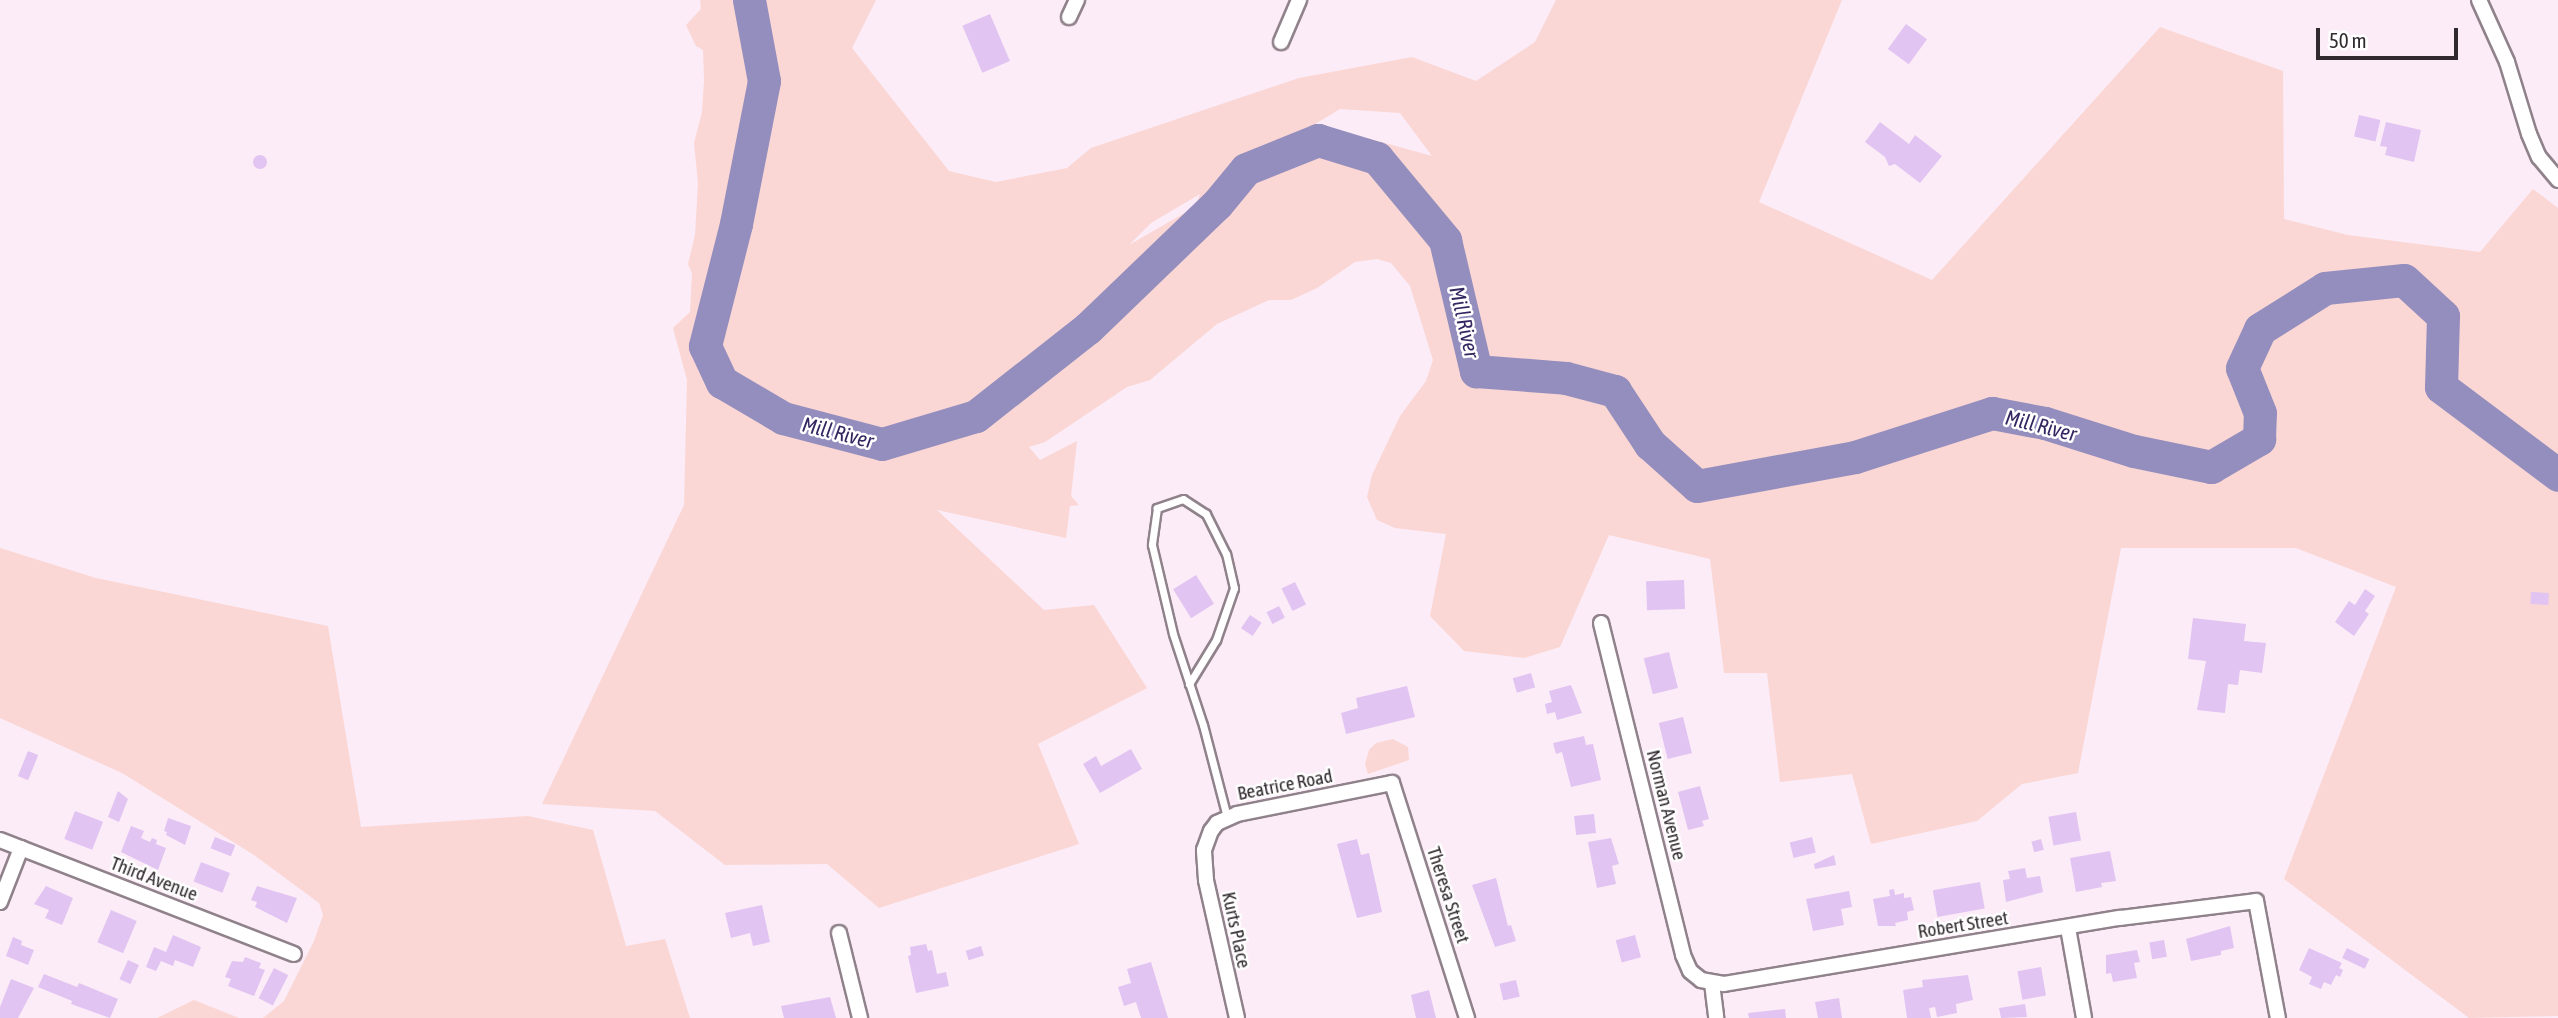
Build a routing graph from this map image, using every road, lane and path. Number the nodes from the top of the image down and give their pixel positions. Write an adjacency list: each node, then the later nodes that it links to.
1 (1077, 0): 4 (street)
2 (1299, 0): 5 (street)
3 (2479, 0): 6 (street)
4 (1069, 18)
5 (1281, 42)
6 (2558, 180)
7 (1601, 623): 18 (street, Norman Avenue)
8 (1189, 684): 8 (lane); 10 (lane)
9 (1392, 783): 10 (street, Beatrice Road); 21 (street, Theresa Street)
10 (1227, 817): 13 (street, Beatrice Road)
11 (0, 840): 12 (street, Third Avenue)
12 (21, 848): 14 (street); 17 (street, Third Avenue)
13 (1205, 850): 20 (street, Kurts Place)
14 (0, 902)
15 (2068, 928): 18 (street, Robert Street); 23 (street); 24 (street, Robert Street)
16 (839, 933): 19 (street)
17 (294, 954)
18 (1712, 983): 22 (street)
19 (860, 1018)
20 (1237, 1018)
21 (1467, 1018)
22 (1716, 1018)
23 (2084, 1018)
24 (2278, 1018)

